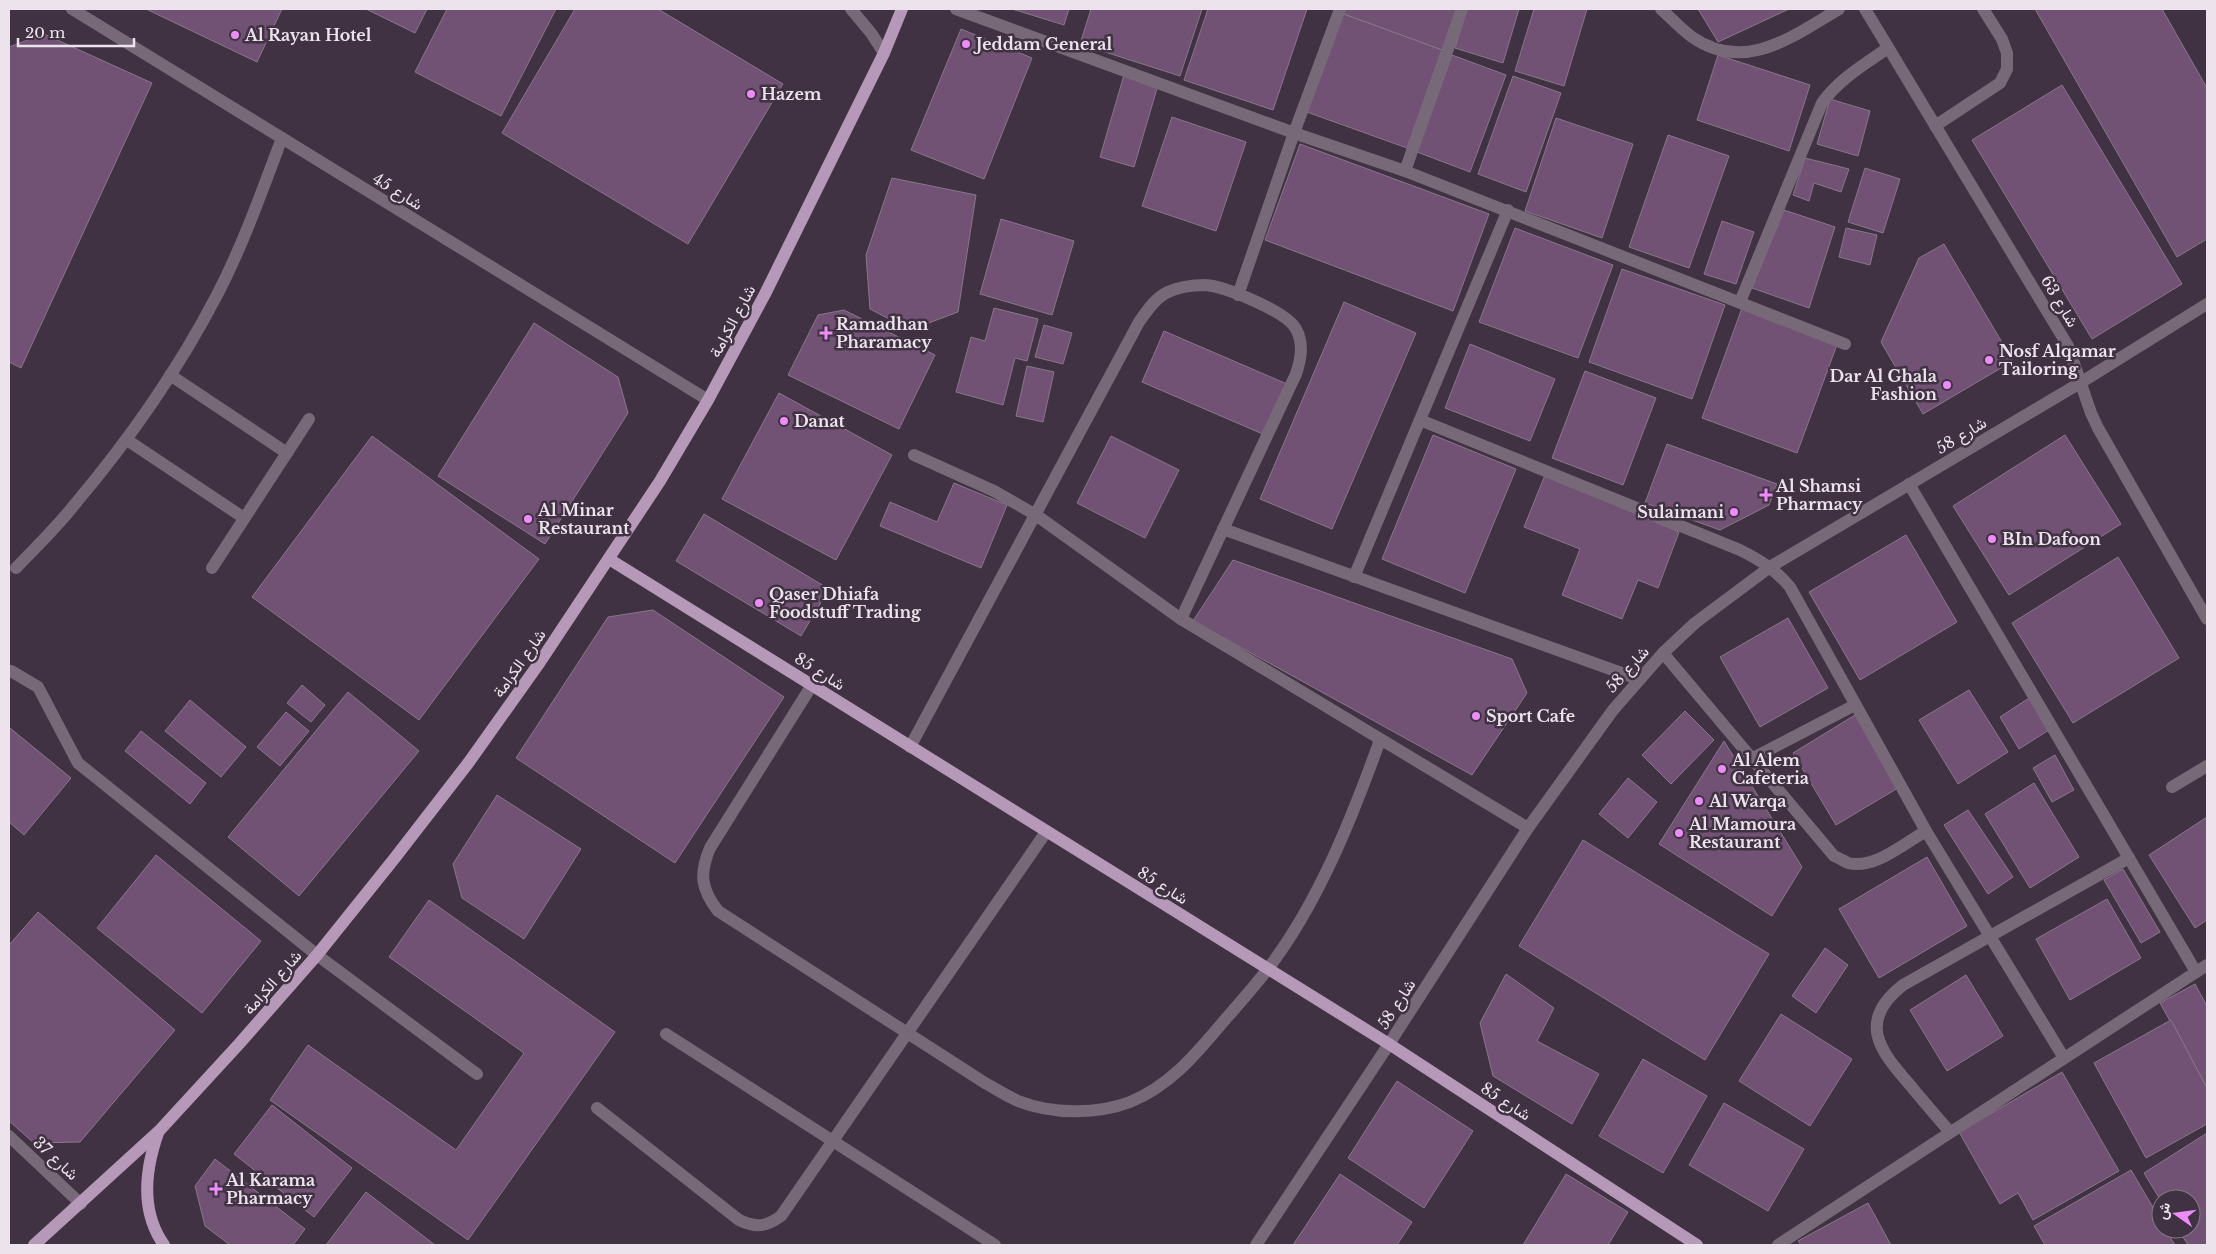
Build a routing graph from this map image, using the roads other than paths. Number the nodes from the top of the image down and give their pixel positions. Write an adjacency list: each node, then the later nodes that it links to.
1 (72, 9): 15 (street, شارع 45)
2 (851, 9): 12 (street)
3 (902, 9): 12 (main road, شارع الكرامة)
4 (956, 9): 14 (street)
5 (1340, 9): 14 (street)
6 (1462, 9): 16 (street)
7 (1661, 9): 8 (street)
8 (1839, 9)
9 (1865, 9): 11 (street, شارع 63)
10 (1983, 9): 13 (street)
11 (1888, 48): 13 (street, شارع 63); 19 (street)
12 (884, 54): 24 (main road, شارع الكرامة)
13 (1935, 126): 23 (street, شارع 63)
14 (1294, 133): 16 (street); 18 (street)
15 (282, 138): 22 (street); 24 (street, شارع 45)
16 (1405, 171): 17 (street)
17 (1508, 210): 19 (street); 26 (street)
18 (1238, 295): 31 (street); 33 (street)
19 (1740, 302): 21 (street)
20 (2207, 304): 23 (street, شارع 58)
21 (1845, 344)
22 (170, 375): 27 (street); 28 (street)
23 (2080, 383): 30 (street, شارع 58); 39 (street, شارع 63)
24 (708, 400): 34 (main road, شارع الكرامة)
25 (309, 419): 28 (street)
26 (1420, 420): 35 (street); 38 (street)
27 (127, 440): 32 (street); 36 (street)
28 (287, 453): 32 (street)
29 (914, 455): 31 (street)
30 (1909, 484): 35 (street, شارع 58); 54 (street)
31 (1036, 515): 40 (street); 47 (street)
32 (244, 518): 37 (street)
33 (1223, 529): 38 (street); 40 (street)
34 (609, 559): 44 (main road, شارع 85); 56 (main road, شارع الكرامة)
35 (1770, 567): 41 (street, شارع 58); 45 (street)
36 (16, 568)
37 (212, 568)
38 (1354, 576): 43 (street)
39 (2207, 619)
40 (1181, 620): 46 (street)
41 (1662, 654): 43 (street, شارع 58); 48 (street)
42 (9, 672): 56 (street)
43 (1638, 679): 51 (street, شارع 58)
44 (812, 685): 47 (main road, شارع 85); 60 (street)
45 (1855, 704): 48 (street); 52 (street)
46 (1380, 740): 51 (street); 58 (street)
47 (910, 747): 53 (main road, شارع 85)
48 (1751, 759): 52 (street)
49 (2207, 766): 50 (street)
50 (2172, 787)
51 (1528, 828): 62 (street, شارع 58)
52 (1926, 831): 55 (street)
53 (1046, 832): 58 (main road, شارع 85); 60 (street)
54 (2129, 858): 55 (street); 59 (street)
55 (1990, 936): 63 (street); 67 (street)
56 (317, 955): 64 (street); 66 (main road, شارع الكرامة)
57 (2207, 965): 59 (street)
58 (1268, 969): 60 (street); 62 (main road, شارع 85)
59 (2196, 972): 63 (street)
60 (908, 1033): 69 (street)
61 (666, 1034): 69 (street)
62 (1389, 1044): 74 (street, شارع 58); 75 (main road, شارع 85)
63 (2064, 1058): 67 (street)
64 (477, 1074)
65 (597, 1108): 69 (street)
66 (159, 1131): 70 (main road, شارع الكرامة); 72 (main road)
67 (1950, 1132): 76 (street)
68 (9, 1136): 70 (street, شارع 37)
69 (833, 1141): 73 (street)
70 (81, 1204): 71 (main road, شارع الكرامة)
71 (34, 1245)
72 (164, 1245)
73 (995, 1245)
74 (1256, 1245)
75 (1697, 1245)
76 (1778, 1245)

